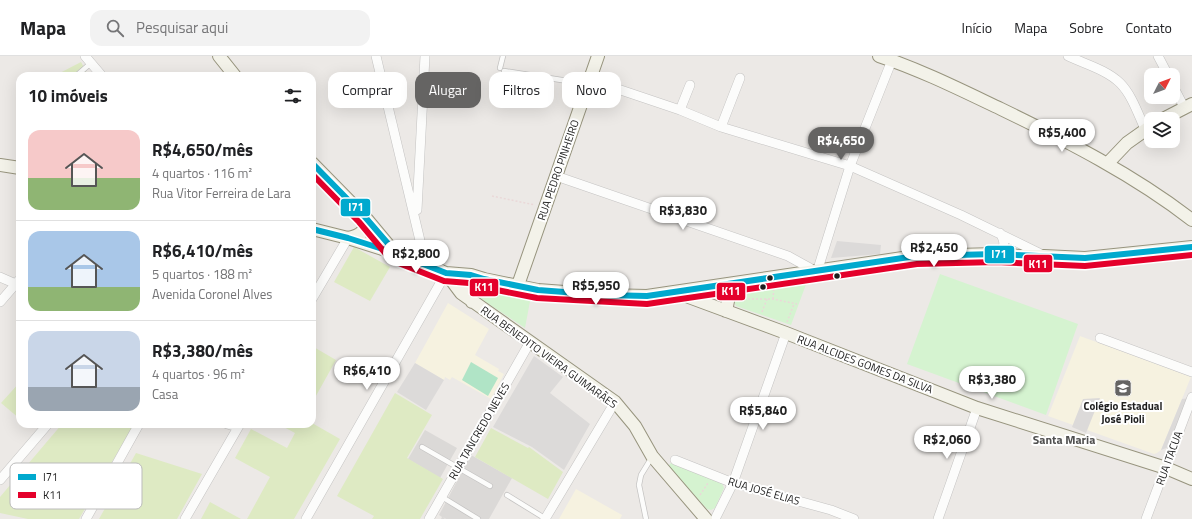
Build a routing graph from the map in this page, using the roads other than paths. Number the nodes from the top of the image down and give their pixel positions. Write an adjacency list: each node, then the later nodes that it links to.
1 (85, 56): 11 (street)
2 (219, 56): 15 (street)
3 (376, 56): 37 (street)
4 (425, 56): 37 (street)
5 (504, 56): 17 (lane)
6 (598, 56): 16 (street, RUA PEDRO PINHEIRO)
7 (879, 56): 10 (street)
8 (1068, 56): 26 (street)
9 (1158, 56): 12 (street)
10 (892, 60): 29 (street); 31 (street)
11 (92, 64): 13 (lane); 14 (street)
12 (1164, 68)
13 (81, 72)
14 (99, 72)
15 (232, 72)
16 (593, 72)
17 (562, 78)
18 (740, 78): 27 (street)
19 (690, 85): 24 (street)
20 (621, 92): 24 (street)
21 (1180, 95): 22 (street)
22 (1188, 105): 25 (street)
23 (581, 108): 34 (street, RUA PEDRO PINHEIRO)
24 (680, 110): 27 (street)
25 (1176, 112)
26 (1144, 120)
27 (721, 127): 31 (street)
28 (1144, 130): 29 (street)
29 (1107, 164): 36 (street)
30 (0, 165): 32 (street)
31 (850, 166): 39 (street); 45 (street)
32 (16, 167)
33 (316, 167): 35 (street)
34 (556, 176): 45 (street); 51 (street, RUA PEDRO PINHEIRO)
35 (365, 217): 40 (street); 42 (street)
36 (1191, 220)
37 (417, 225): 46 (street)
38 (316, 230): 40 (street)
39 (1000, 233): 43 (street); 44 (street)
40 (348, 238): 42 (street); 53 (street)
41 (1190, 245): 44 (street)
42 (395, 253): 46 (street)
43 (996, 254): 44 (street); 45 (street)
44 (1044, 256)
45 (817, 272): 50 (street)
46 (446, 273): 48 (street); 56 (street, RUA BENEDITO VIEIRA GUIMARÃES); 85 (street)
47 (0, 277): 49 (street)
48 (484, 279): 51 (street); 56 (street)
49 (16, 283)
50 (735, 284): 54 (street); 57 (street)
51 (518, 285): 54 (street)
52 (16, 286): 55 (street)
53 (316, 292)
54 (676, 293): 57 (street, RUA ALCIDES GOMES DA SILVA)
55 (0, 302)
56 (472, 302): 60 (street, RUA BENEDITO VIEIRA GUIMARÃES)
57 (727, 305): 58 (street, RUA ALCIDES GOMES DA SILVA)
58 (786, 328): 64 (street, RUA ALCIDES GOMES DA SILVA); 78 (street)
59 (1100, 338): 61 (street)
60 (530, 342): 63 (street, RUA BENEDITO VIEIRA GUIMARÃES); 74 (street, RUA TANCREDO NEVES)
61 (1192, 372)
62 (1192, 397): 75 (street, RUA ITACUA)
63 (615, 402): 69 (street, RUA BENEDITO VIEIRA GUIMARÃES); 88 (street)
64 (977, 408): 75 (street, RUA ALCIDES GOMES DA SILVA); 93 (street)
65 (45, 428): 71 (street)
66 (137, 428): 72 (street)
67 (238, 428): 84 (street)
68 (422, 447): 74 (lane)
69 (652, 456): 89 (lane); 90 (street, RUA BENEDITO VIEIRA GUIMARÃES)
70 (675, 460): 78 (street, RUA JOSÉ ELIAS)
71 (15, 463)
72 (117, 463)
73 (10, 468): 77 (street)
74 (458, 468): 79 (lane); 81 (street, RUA TANCREDO NEVES)
75 (1166, 468): 76 (street, RUA ALCIDES GOMES DA SILVA); 94 (street, RUA ITACUA)
76 (1192, 479)
77 (0, 480)
78 (733, 483): 91 (street); 92 (street, RUA JOSÉ ELIAS)
79 (490, 486)
80 (507, 495): 88 (lane)
81 (442, 497): 86 (street, RUA TANCREDO NEVES); 87 (lane)
82 (92, 509): 83 (street)
83 (86, 519)
84 (185, 519)
85 (306, 519)
86 (429, 519)
87 (478, 519)
88 (546, 519)
89 (646, 519)
90 (706, 519)
91 (715, 519)
92 (854, 519)
93 (938, 519)
94 (1146, 519)

